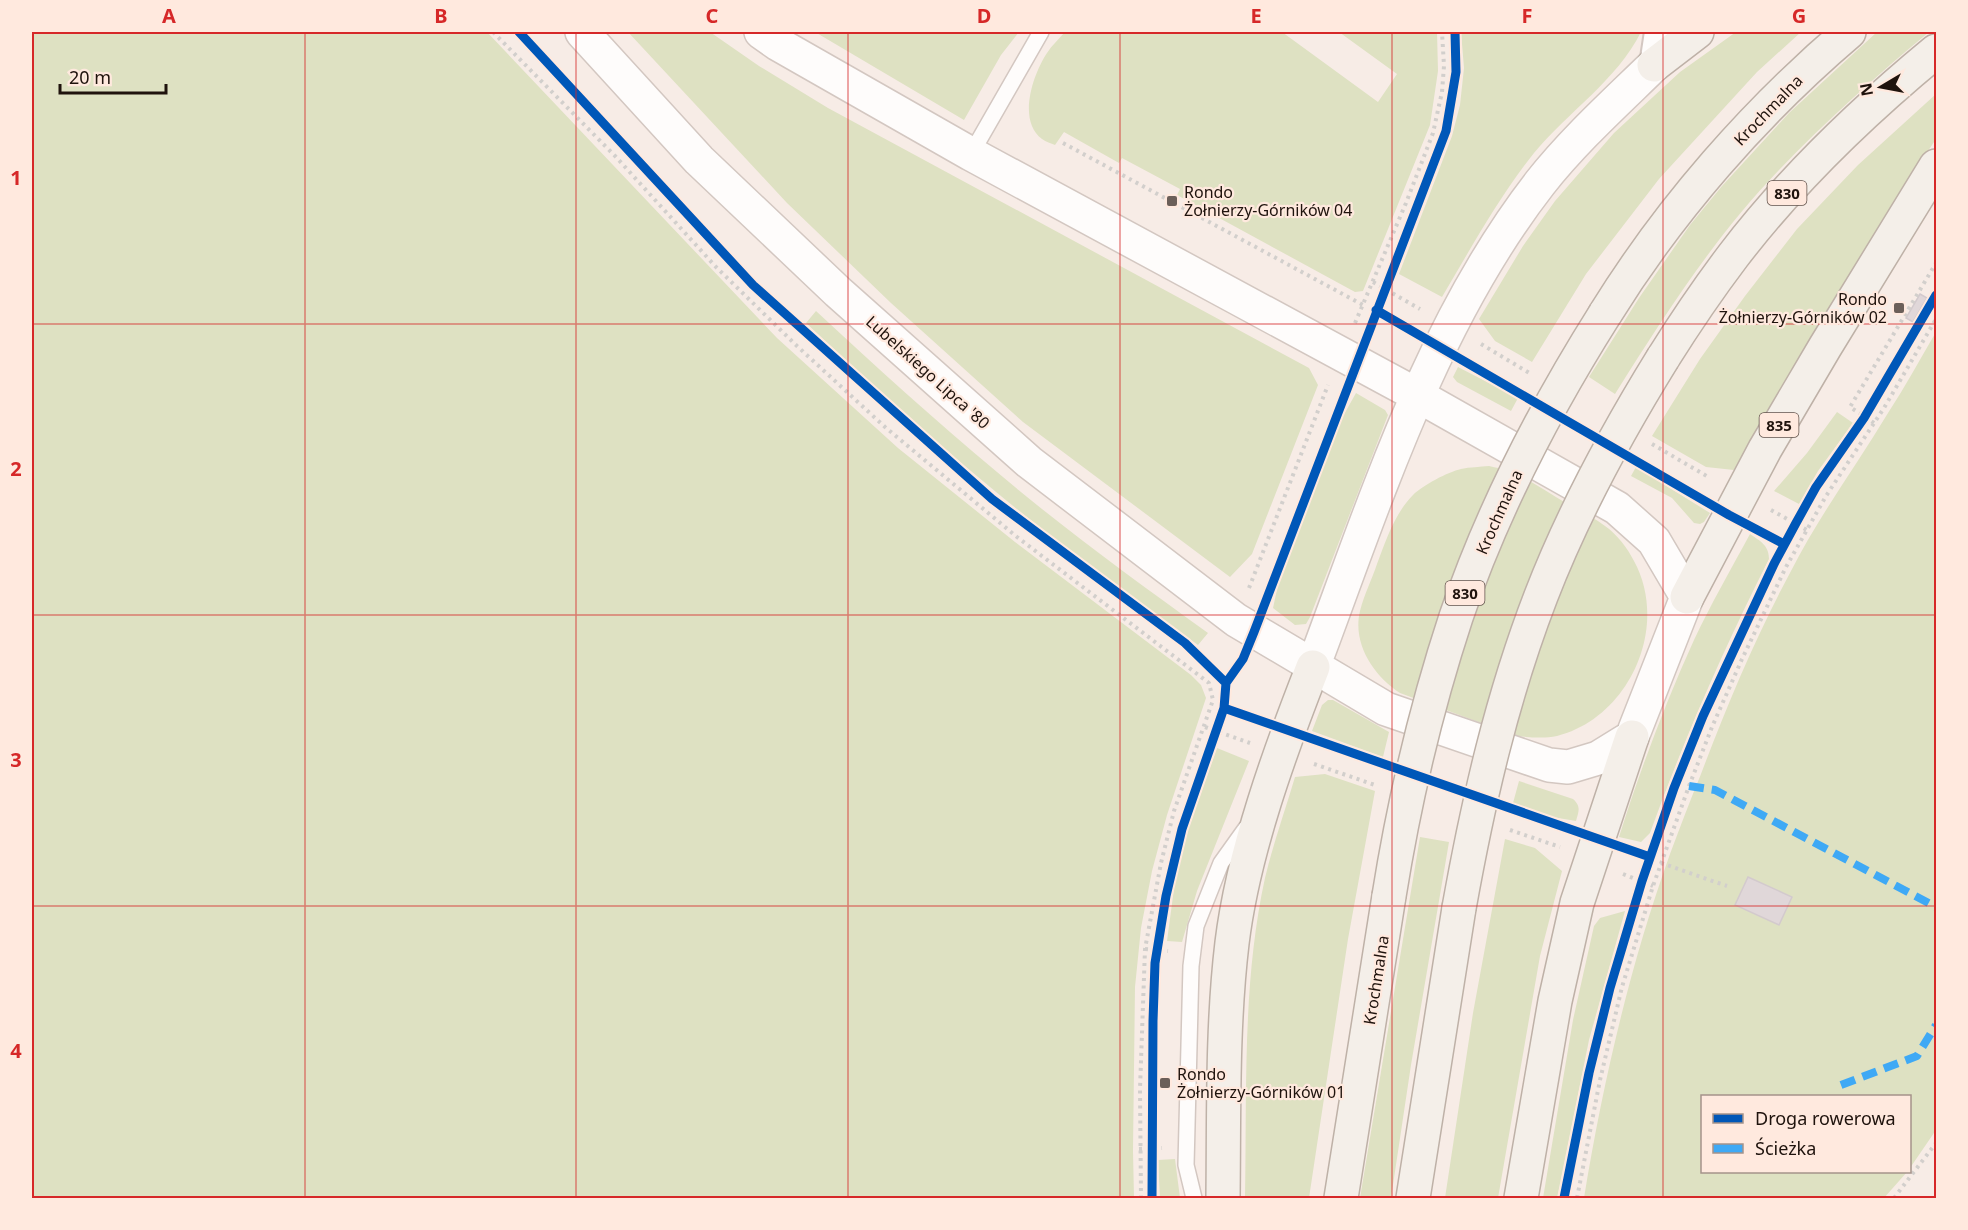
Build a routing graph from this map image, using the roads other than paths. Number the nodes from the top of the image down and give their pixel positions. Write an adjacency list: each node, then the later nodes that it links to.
1 (582, 32): 13 (main road, Lubelskiego Lipca '80)
2 (760, 32): 9 (main road)
3 (1041, 32): 9 (lane)
4 (1659, 32): 8 (street)
5 (1697, 32): 8 (main road)
6 (1850, 32): 18 (main road, Krochmalna / 830, bridge)
7 (1936, 51): 19 (main road, 830, bridge)
8 (1654, 65): 11 (main road)
9 (970, 154): 11 (main road)
10 (1936, 166): 12 (main road, 835)
11 (1417, 395): 12 (main road); 13 (main road)
12 (1687, 597): 14 (main road, 835)
13 (1313, 667): 14 (main road, Lubelskiego Lipca '80); 15 (main road)
14 (1632, 737): 20 (main road)
15 (1267, 798): 16 (lane); 17 (main road)
16 (1194, 1198)
17 (1223, 1198)
18 (1341, 1198)
19 (1413, 1198)
20 (1521, 1198)

